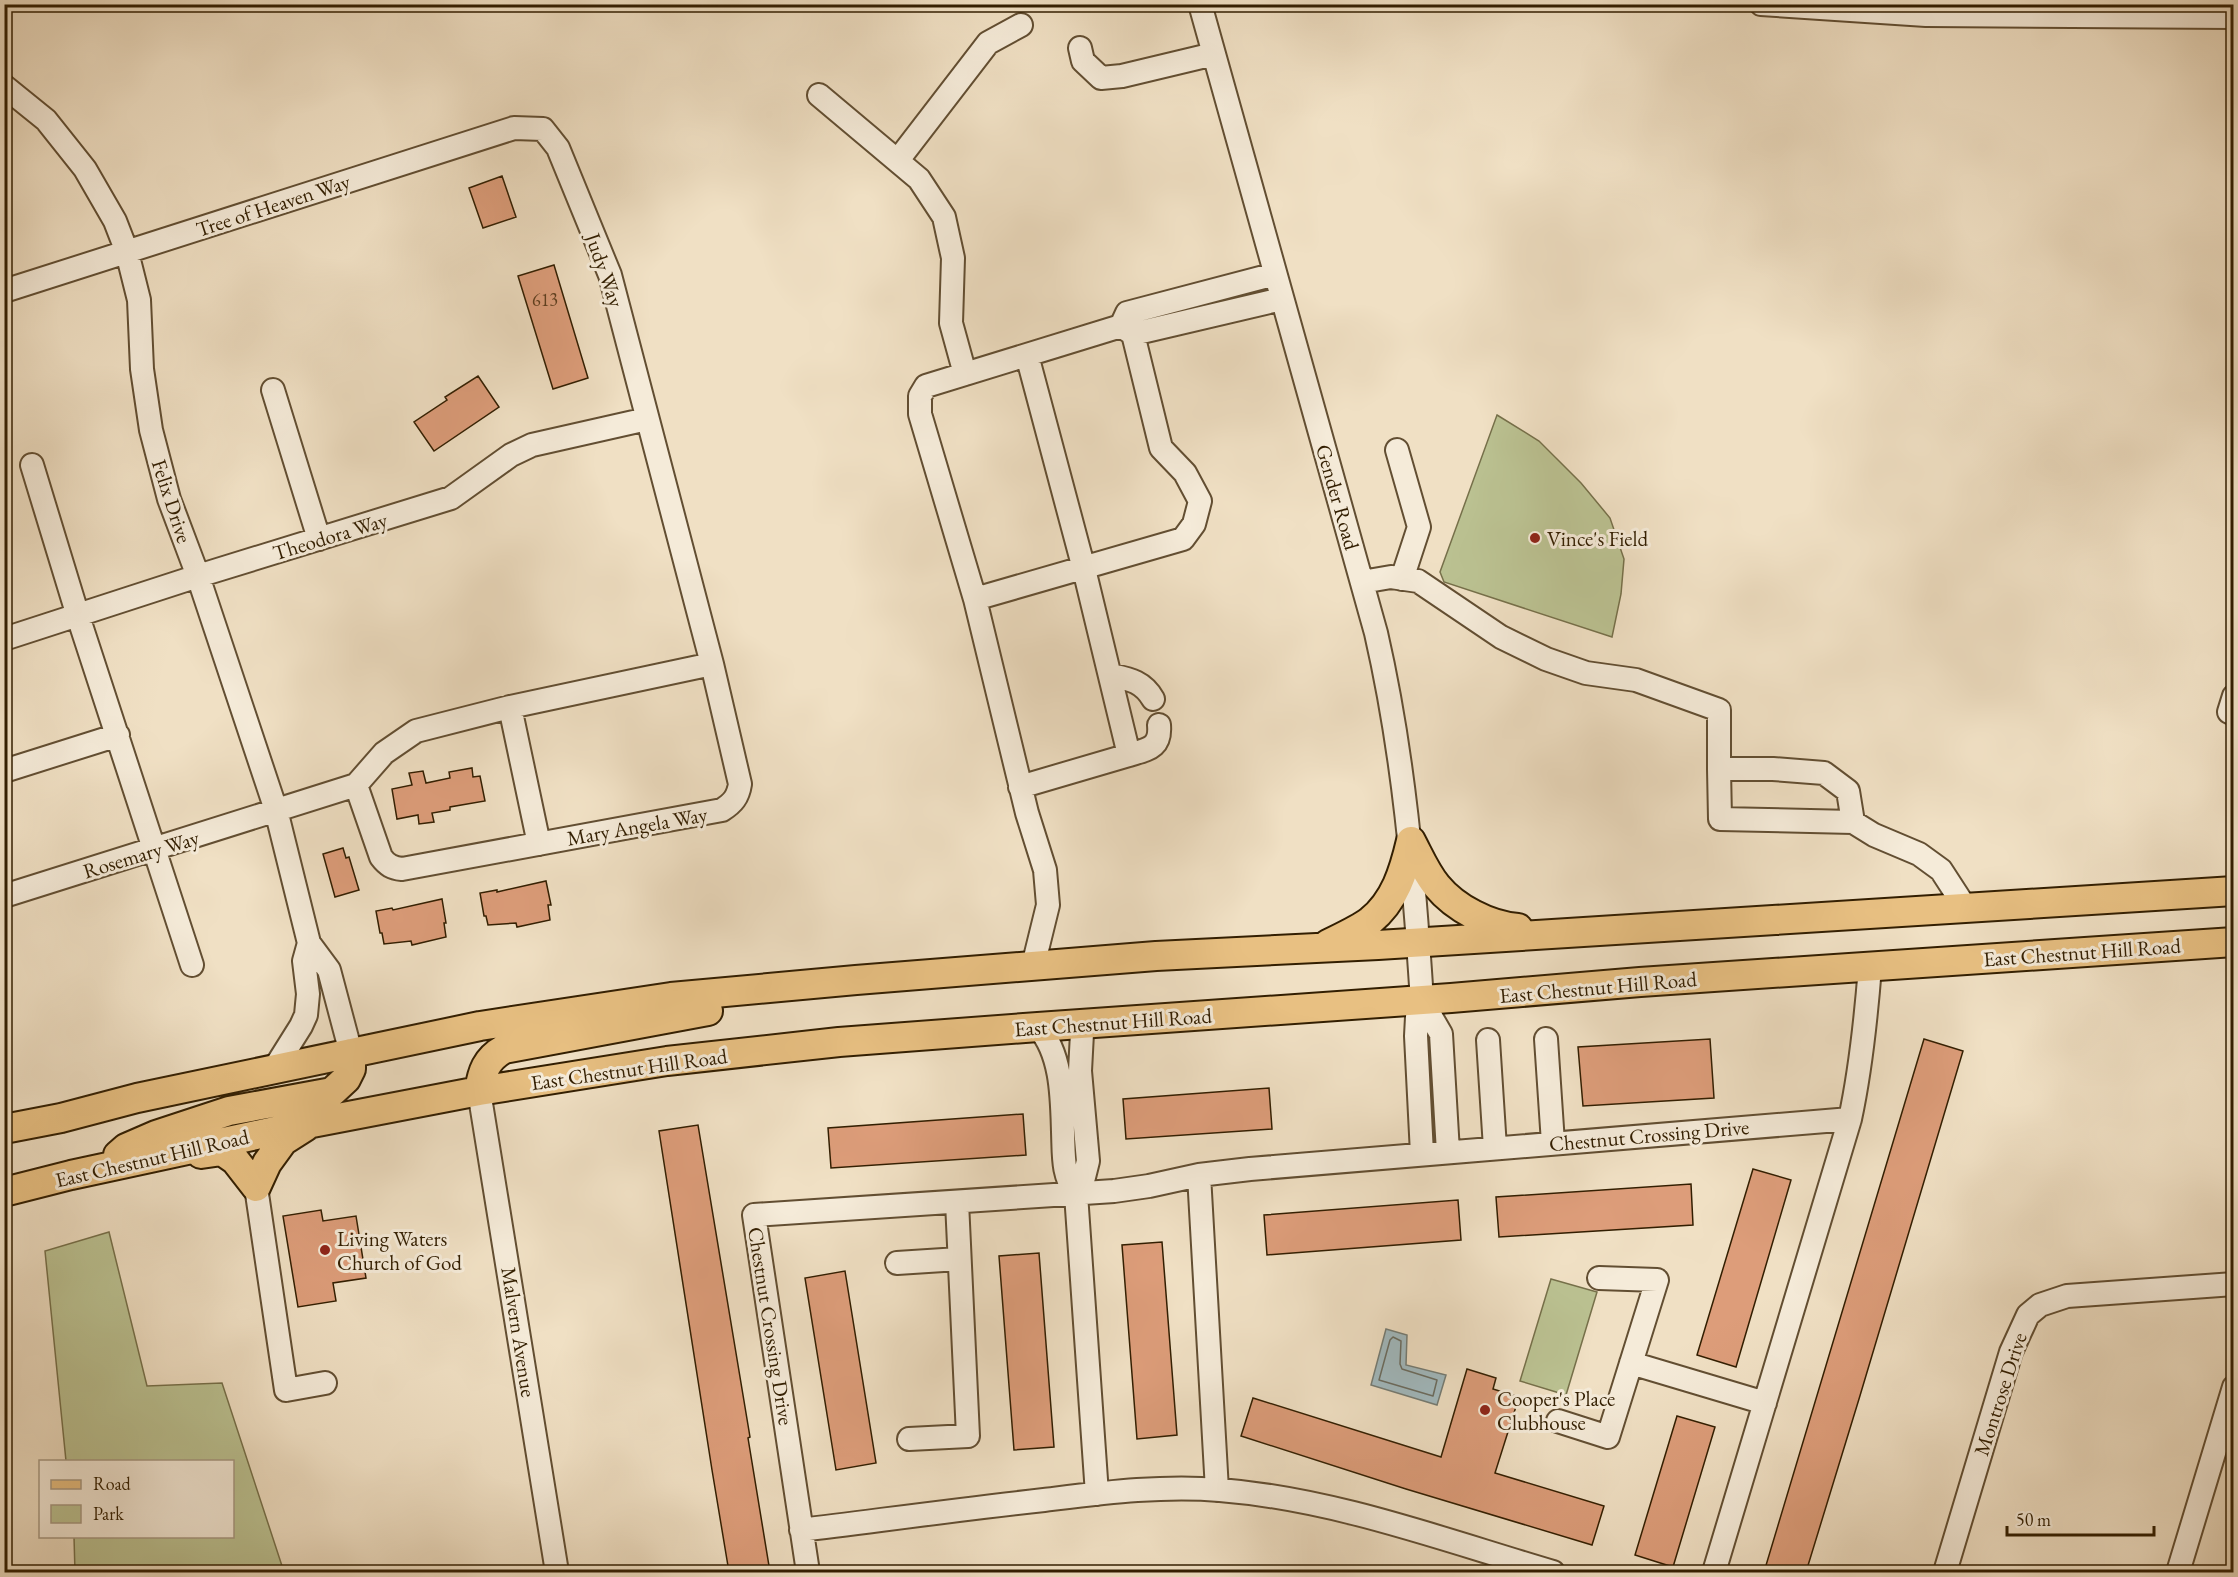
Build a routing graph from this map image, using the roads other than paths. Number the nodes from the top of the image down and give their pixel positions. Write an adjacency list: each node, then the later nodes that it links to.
1 (1200, 4): 8 (street, Gender Road)
2 (1761, 4): 3 (street)
3 (1792, 6): 4 (street)
4 (2042, 11): 5 (street)
5 (2234, 17)
6 (1021, 25): 12 (street)
7 (1080, 48): 8 (street)
8 (1214, 54): 14 (street, Gender Road)
9 (4, 86): 13 (street, Felix Drive)
10 (819, 95): 12 (street)
11 (543, 129): 13 (street, Tree of Heaven Way); 21 (street, Judy Way)
12 (898, 160): 19 (street)
13 (127, 252): 15 (street, Tree of Heaven Way); 26 (street, Felix Drive)
14 (1275, 274): 16 (street, Gender Road); 17 (street)
15 (4, 291)
16 (1282, 299): 17 (street); 28 (street, Gender Road)
17 (1127, 330): 18 (street); 25 (street)
18 (1027, 355): 19 (street); 25 (street)
19 (965, 374): 29 (street)
20 (273, 390): 24 (street)
21 (647, 419): 24 (street, Theodora Way); 32 (street, Mary Angela Way)
22 (1397, 450): 27 (street)
23 (32, 465): 30 (street)
24 (319, 539): 26 (street, Theodora Way)
25 (1084, 569): 29 (street); 33 (street)
26 (198, 576): 30 (street, Theodora Way); 43 (street, Felix Drive)
27 (1402, 579): 28 (street); 39 (street)
28 (1362, 582): 45 (street, Gender Road)
29 (975, 599): 42 (street)
30 (78, 616): 31 (street, Theodora Way); 37 (street)
31 (4, 639)
32 (712, 664): 35 (street); 46 (street, Mary Angela Way)
33 (1110, 675): 34 (street); 38 (street)
34 (1153, 699)
35 (510, 707): 41 (street); 46 (street)
36 (1159, 725): 38 (street)
37 (118, 735): 40 (street); 47 (street)
38 (1129, 755): 42 (street)
39 (1719, 769): 44 (street); 44 (street)
40 (4, 771)
41 (356, 784): 43 (street); 46 (street, Mary Angela Way)
42 (1020, 787): 57 (street)
43 (276, 810): 47 (street, Rosemary Way); 54 (street, Felix Drive)
44 (1853, 822): 50 (street)
45 (1411, 841): 51 (main road); 52 (street, Gender Road); 55 (main road)
46 (539, 844)
47 (155, 850): 49 (street, Rosemary Way); 56 (street)
48 (2234, 891): 50 (main road)
49 (4, 896)
50 (1965, 907): 51 (main road)
51 (1565, 932): 52 (main road)
52 (1418, 941): 55 (main road); 60 (street, Gender Road)
53 (2234, 942): 58 (main road, East Chestnut Hill Road)
54 (309, 943): 65 (street, Felix Drive); 66 (street, Felix Drive)
55 (1323, 947): 57 (main road)
56 (192, 965)
57 (1033, 966): 59 (main road)
58 (1870, 967): 60 (main road, East Chestnut Hill Road); 68 (street)
59 (791, 986): 65 (main road); 67 (main road)
60 (1422, 1000): 61 (main road, East Chestnut Hill Road); 73 (street); 74 (street)
61 (1086, 1023): 62 (main road, East Chestnut Hill Road); 79 (street)
62 (1038, 1027): 67 (main road, East Chestnut Hill Road); 79 (street)
63 (1546, 1039): 71 (street)
64 (1488, 1040): 72 (street)
65 (351, 1053): 66 (main road); 75 (main road)
66 (274, 1070): 70 (main road)
67 (479, 1091): 69 (main road, East Chestnut Hill Road); 94 (street, Malvern Avenue)
68 (1850, 1119): 71 (street, Chestnut Crossing Drive); 88 (street)
69 (312, 1123): 75 (main road, East Chestnut Hill Road); 77 (main road)
70 (4, 1129)
71 (1553, 1143): 72 (street, Chestnut Crossing Drive)
72 (1495, 1148): 73 (street, Chestnut Crossing Drive)
73 (1448, 1152): 74 (street, Chestnut Crossing Drive)
74 (1422, 1154): 76 (street, Chestnut Crossing Drive)
75 (103, 1168): 77 (main road); 78 (main road, East Chestnut Hill Road)
76 (1199, 1174): 79 (street, Chestnut Crossing Drive); 91 (street)
77 (256, 1187): 86 (street)
78 (4, 1192)
79 (1076, 1194): 80 (street, Chestnut Crossing Drive); 92 (street)
80 (957, 1202): 81 (street); 93 (street, Chestnut Crossing Drive)
81 (959, 1259): 82 (street); 90 (street)
82 (897, 1263)
83 (1599, 1278): 85 (street)
84 (2234, 1284): 98 (street, Montrose Drive)
85 (1631, 1363): 88 (street); 89 (street)
86 (325, 1383)
87 (2234, 1387): 99 (street)
88 (1765, 1403): 97 (street)
89 (1558, 1421)
90 (909, 1439)
91 (1217, 1490): 92 (street); 96 (street)
92 (1097, 1494): 93 (street)
93 (801, 1530): 95 (street, Chestnut Crossing Drive)
94 (557, 1572)
95 (808, 1572)
96 (1553, 1572)
97 (1714, 1572)
98 (1945, 1572)
99 (2178, 1572)

